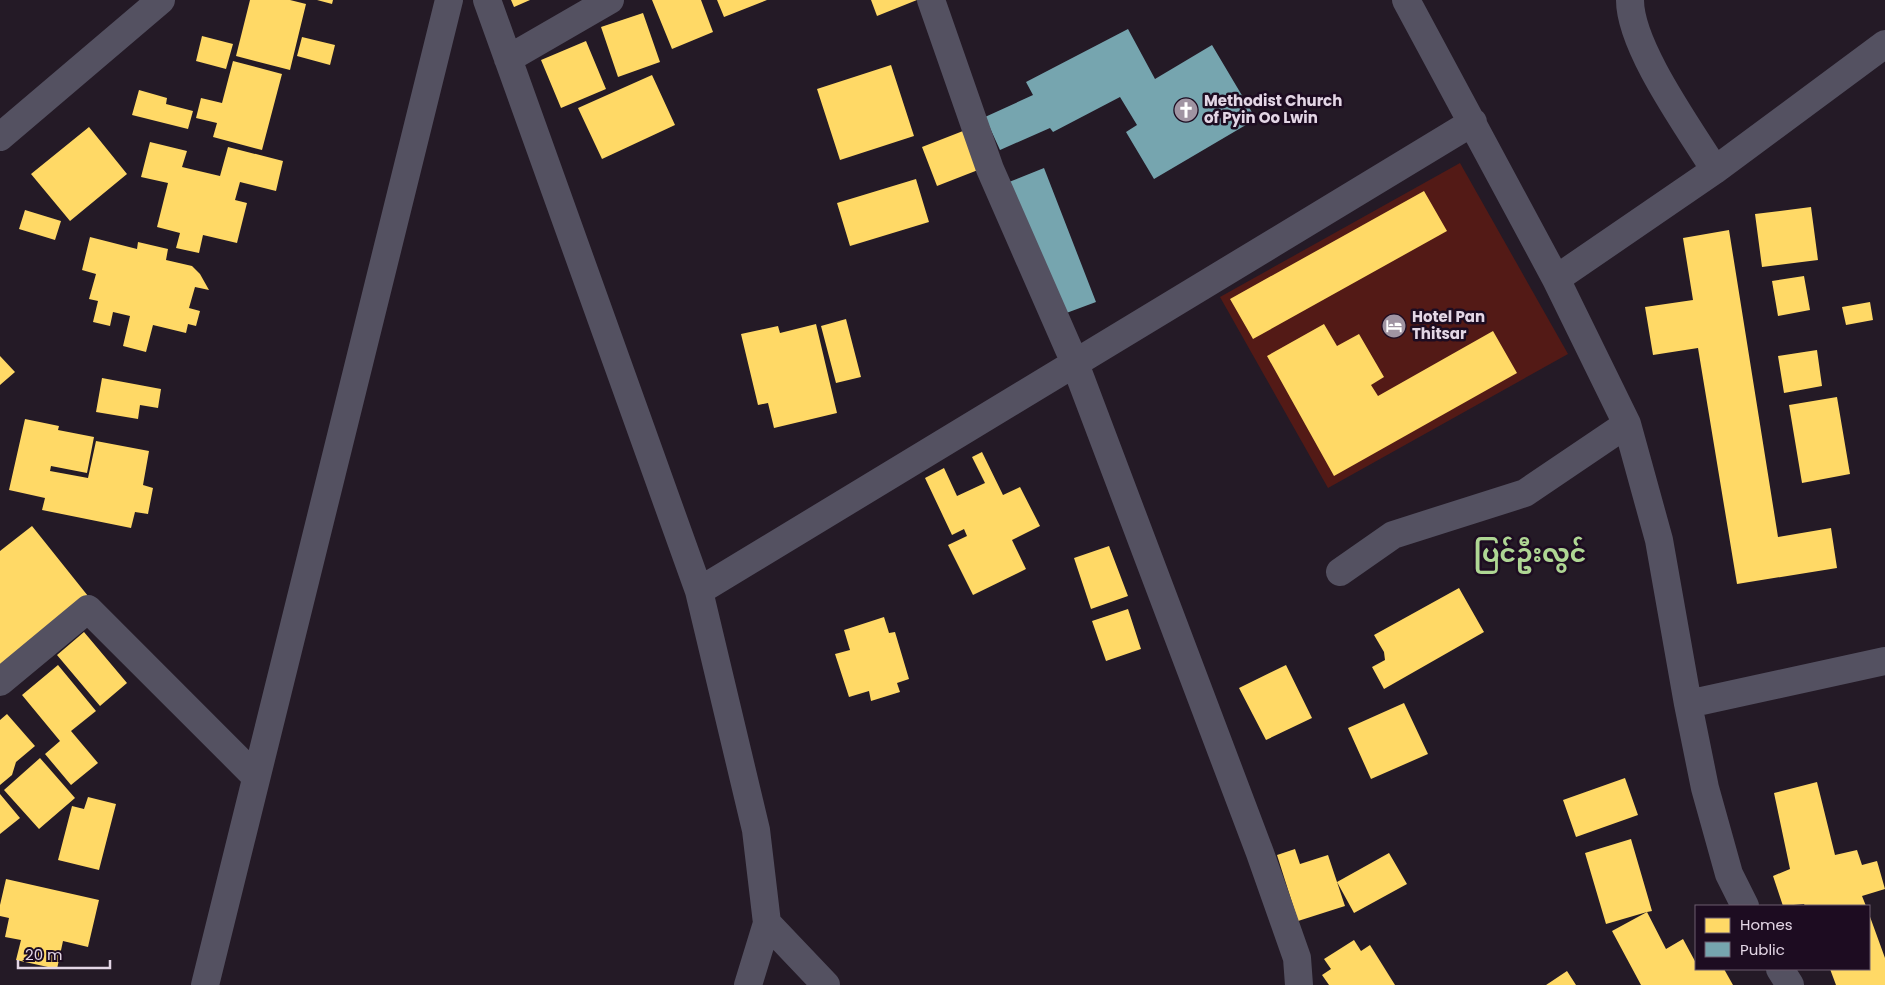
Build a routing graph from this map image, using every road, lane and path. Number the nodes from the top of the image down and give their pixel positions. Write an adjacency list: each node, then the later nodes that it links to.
1 (161, 0): 11 (street)
2 (449, 0): 21 (street)
3 (487, 0): 9 (street)
4 (610, 0): 9 (street)
5 (931, 0): 14 (street)
6 (1406, 0): 10 (street)
7 (1630, 0): 12 (street)
8 (1885, 44): 12 (street)
9 (508, 59): 17 (street)
10 (1473, 122): 13 (street); 14 (street)
11 (0, 137)
12 (1715, 170): 13 (street)
13 (1556, 279): 15 (street)
14 (1074, 362): 17 (street); 28 (street)
15 (1627, 424): 16 (street); 20 (street)
16 (1340, 572)
17 (698, 591): 23 (street)
18 (1885, 661): 20 (street)
19 (0, 682): 21 (street)
20 (1688, 704): 22 (street)
21 (256, 777): 25 (street)
22 (1744, 905)
23 (767, 923): 26 (street); 27 (street)
24 (1781, 970): 29 (street)
25 (205, 985)
26 (748, 985)
27 (826, 985)
28 (1299, 985)
29 (1790, 985)

